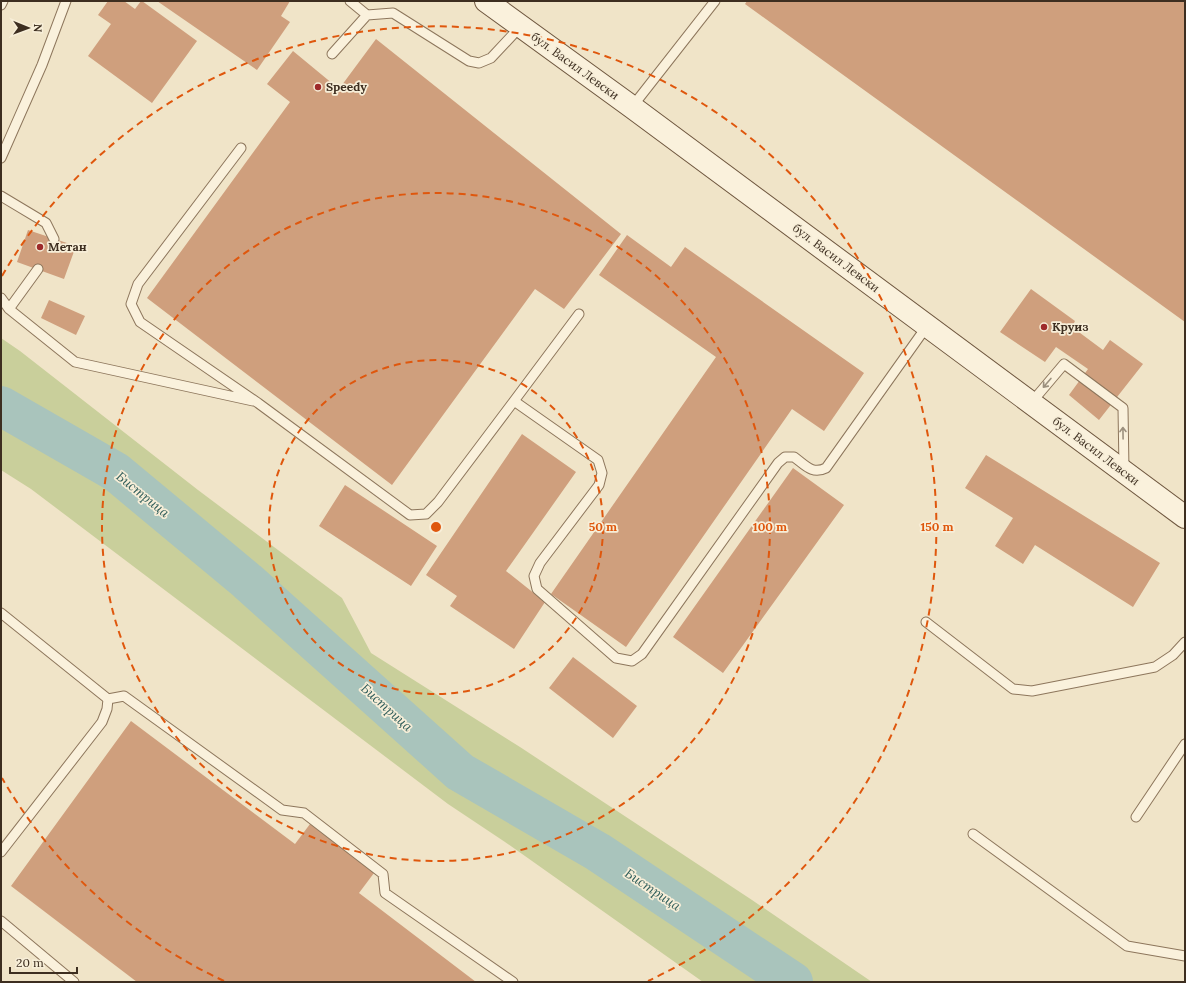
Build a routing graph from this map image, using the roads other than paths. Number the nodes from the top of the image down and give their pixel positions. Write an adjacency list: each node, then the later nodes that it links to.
1 (2, 1): 6 (lane)
2 (66, 1): 12 (lane)
3 (350, 1): 7 (lane)
4 (486, 1): 8 (street, бул. Васил Левски)
5 (715, 1): 10 (lane)
6 (1, 5)
7 (367, 15): 8 (lane); 9 (lane)
8 (520, 26): 10 (street, бул. Васил Левски)
9 (332, 54)
10 (632, 107): 19 (street, бул. Васил Левски)
11 (241, 148): 21 (lane)
12 (1, 158)
13 (1, 196): 14 (lane)
14 (54, 239)
15 (38, 269): 17 (lane)
16 (1, 298): 17 (lane)
17 (9, 308): 21 (lane)
18 (579, 314): 20 (lane)
19 (927, 326): 20 (lane); 22 (street, бул. Васил Левски)
20 (514, 401): 21 (lane)
21 (258, 403)
22 (1031, 403): 23 (street, бул. Васил Левски); 23 (lane, one-way to 22)
23 (1124, 472): 24 (street, бул. Васил Левски)
24 (1185, 517)
25 (1, 613): 28 (lane)
26 (926, 622): 27 (lane)
27 (1185, 642)
28 (108, 699): 32 (lane); 36 (lane)
29 (1185, 744): 30 (lane)
30 (1136, 817)
31 (973, 834): 34 (lane)
32 (1, 852)
33 (1, 921): 35 (lane)
34 (1185, 956)
35 (74, 982)
36 (513, 982)

